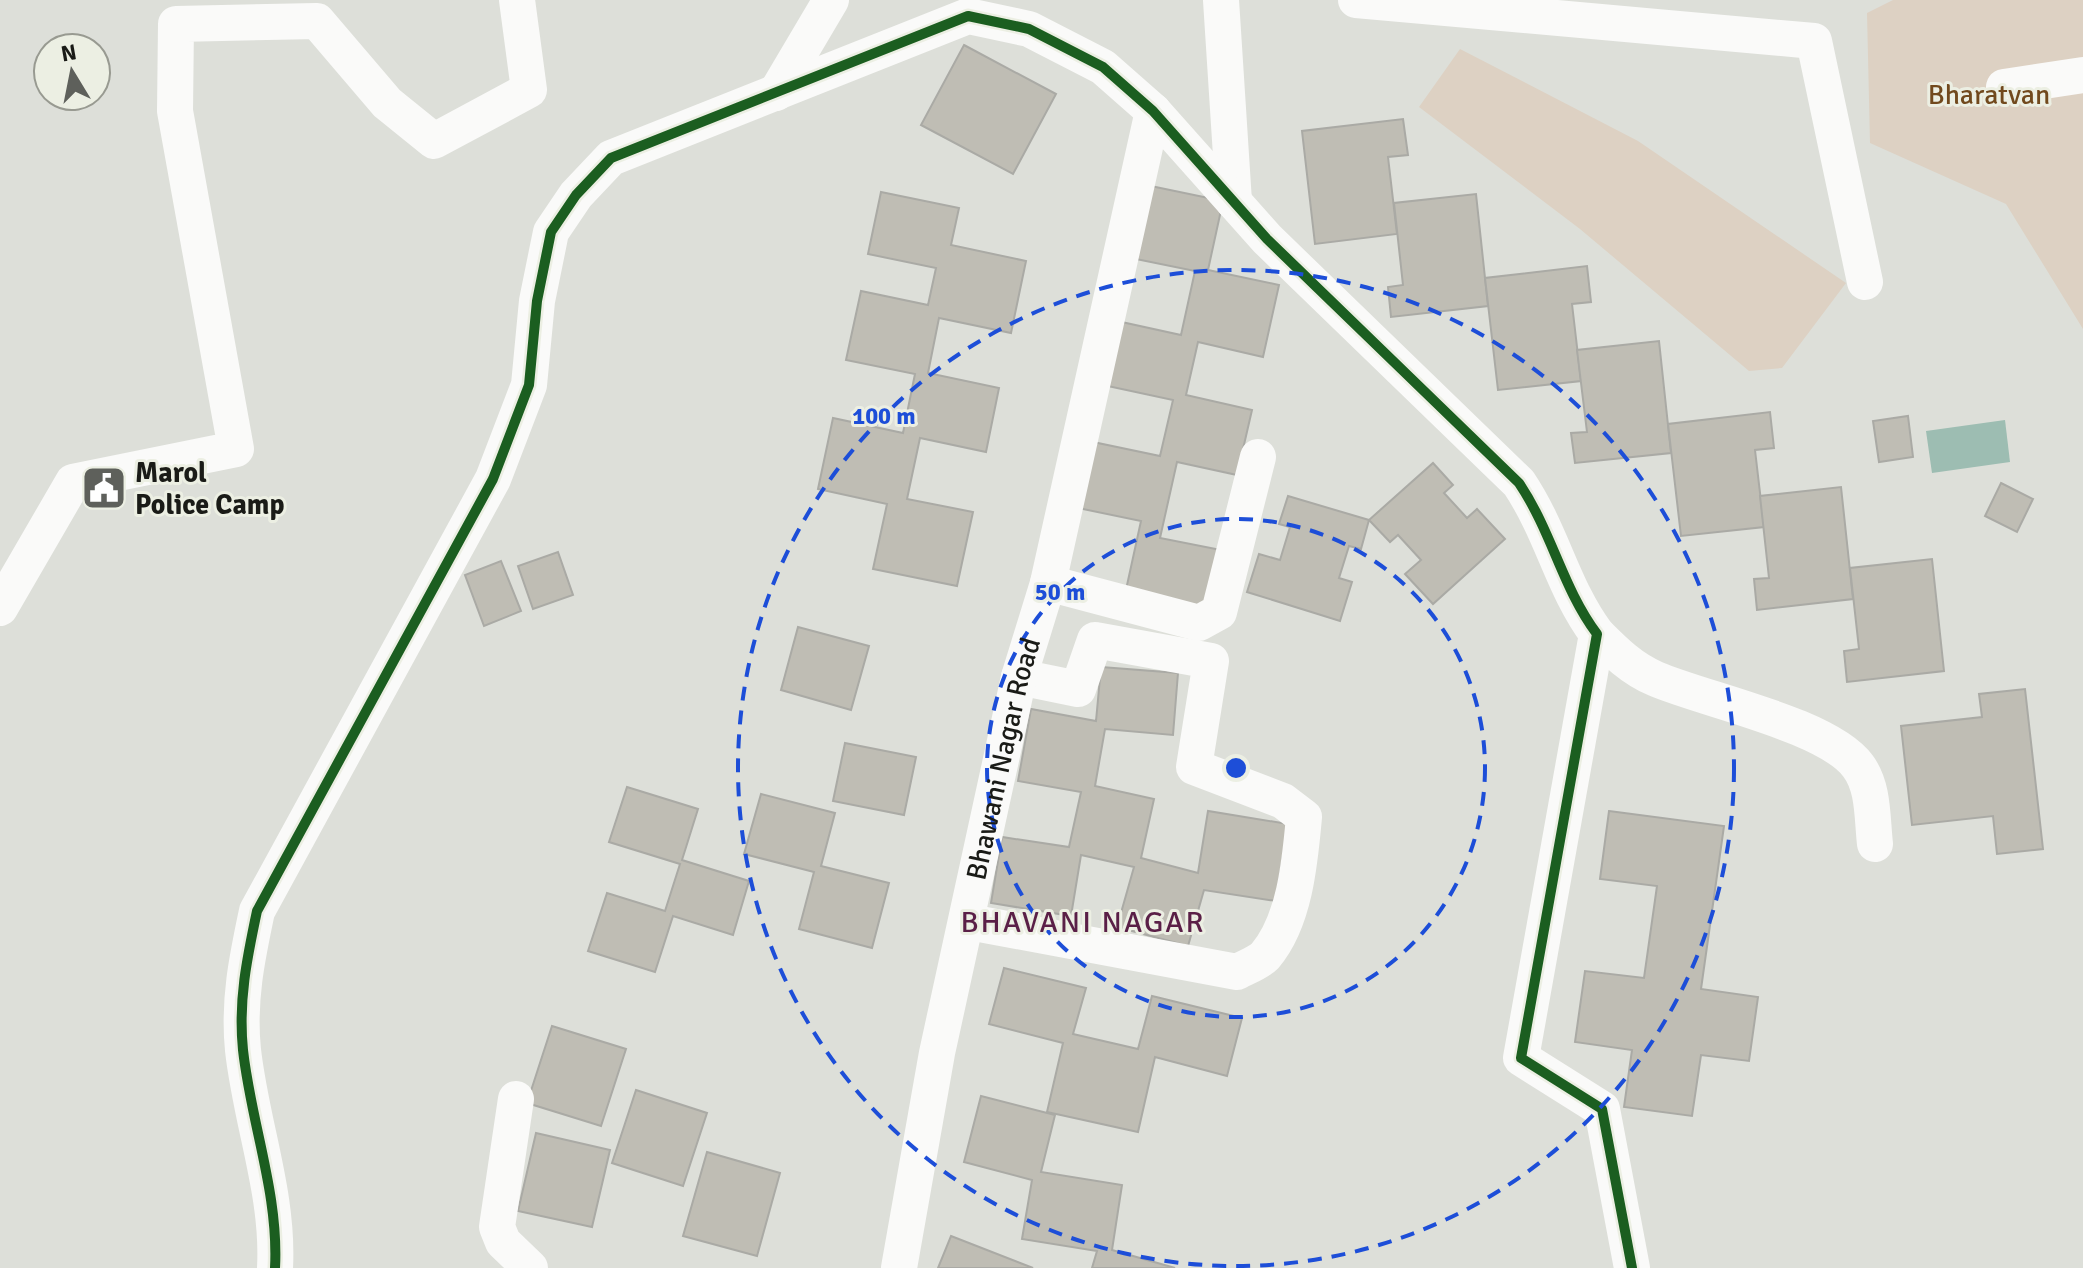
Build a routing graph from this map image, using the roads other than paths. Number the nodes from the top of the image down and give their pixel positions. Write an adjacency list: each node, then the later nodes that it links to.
1 (517, 0): 13 (street)
2 (831, 0): 7 (street)
3 (1221, 0): 9 (street)
4 (1356, 0): 10 (street)
5 (2083, 75): 6 (street)
6 (2004, 87)
7 (776, 93): 8 (street); 19 (street)
8 (1153, 111): 9 (street); 12 (street, Bhawani Nagar Road)
9 (1234, 202): 14 (street)
10 (1865, 282)
11 (1258, 457): 12 (street)
12 (1048, 583): 15 (street, Bhawani Nagar Road)
13 (0, 608)
14 (1597, 634): 16 (street); 22 (street)
15 (1019, 677): 17 (street, Bhawani Nagar Road); 17 (street)
16 (1875, 844)
17 (969, 922): 21 (street, Bhawani Nagar Road)
18 (516, 1099): 20 (street)
19 (275, 1268)
20 (530, 1268)
21 (899, 1268)
22 (1632, 1268)

